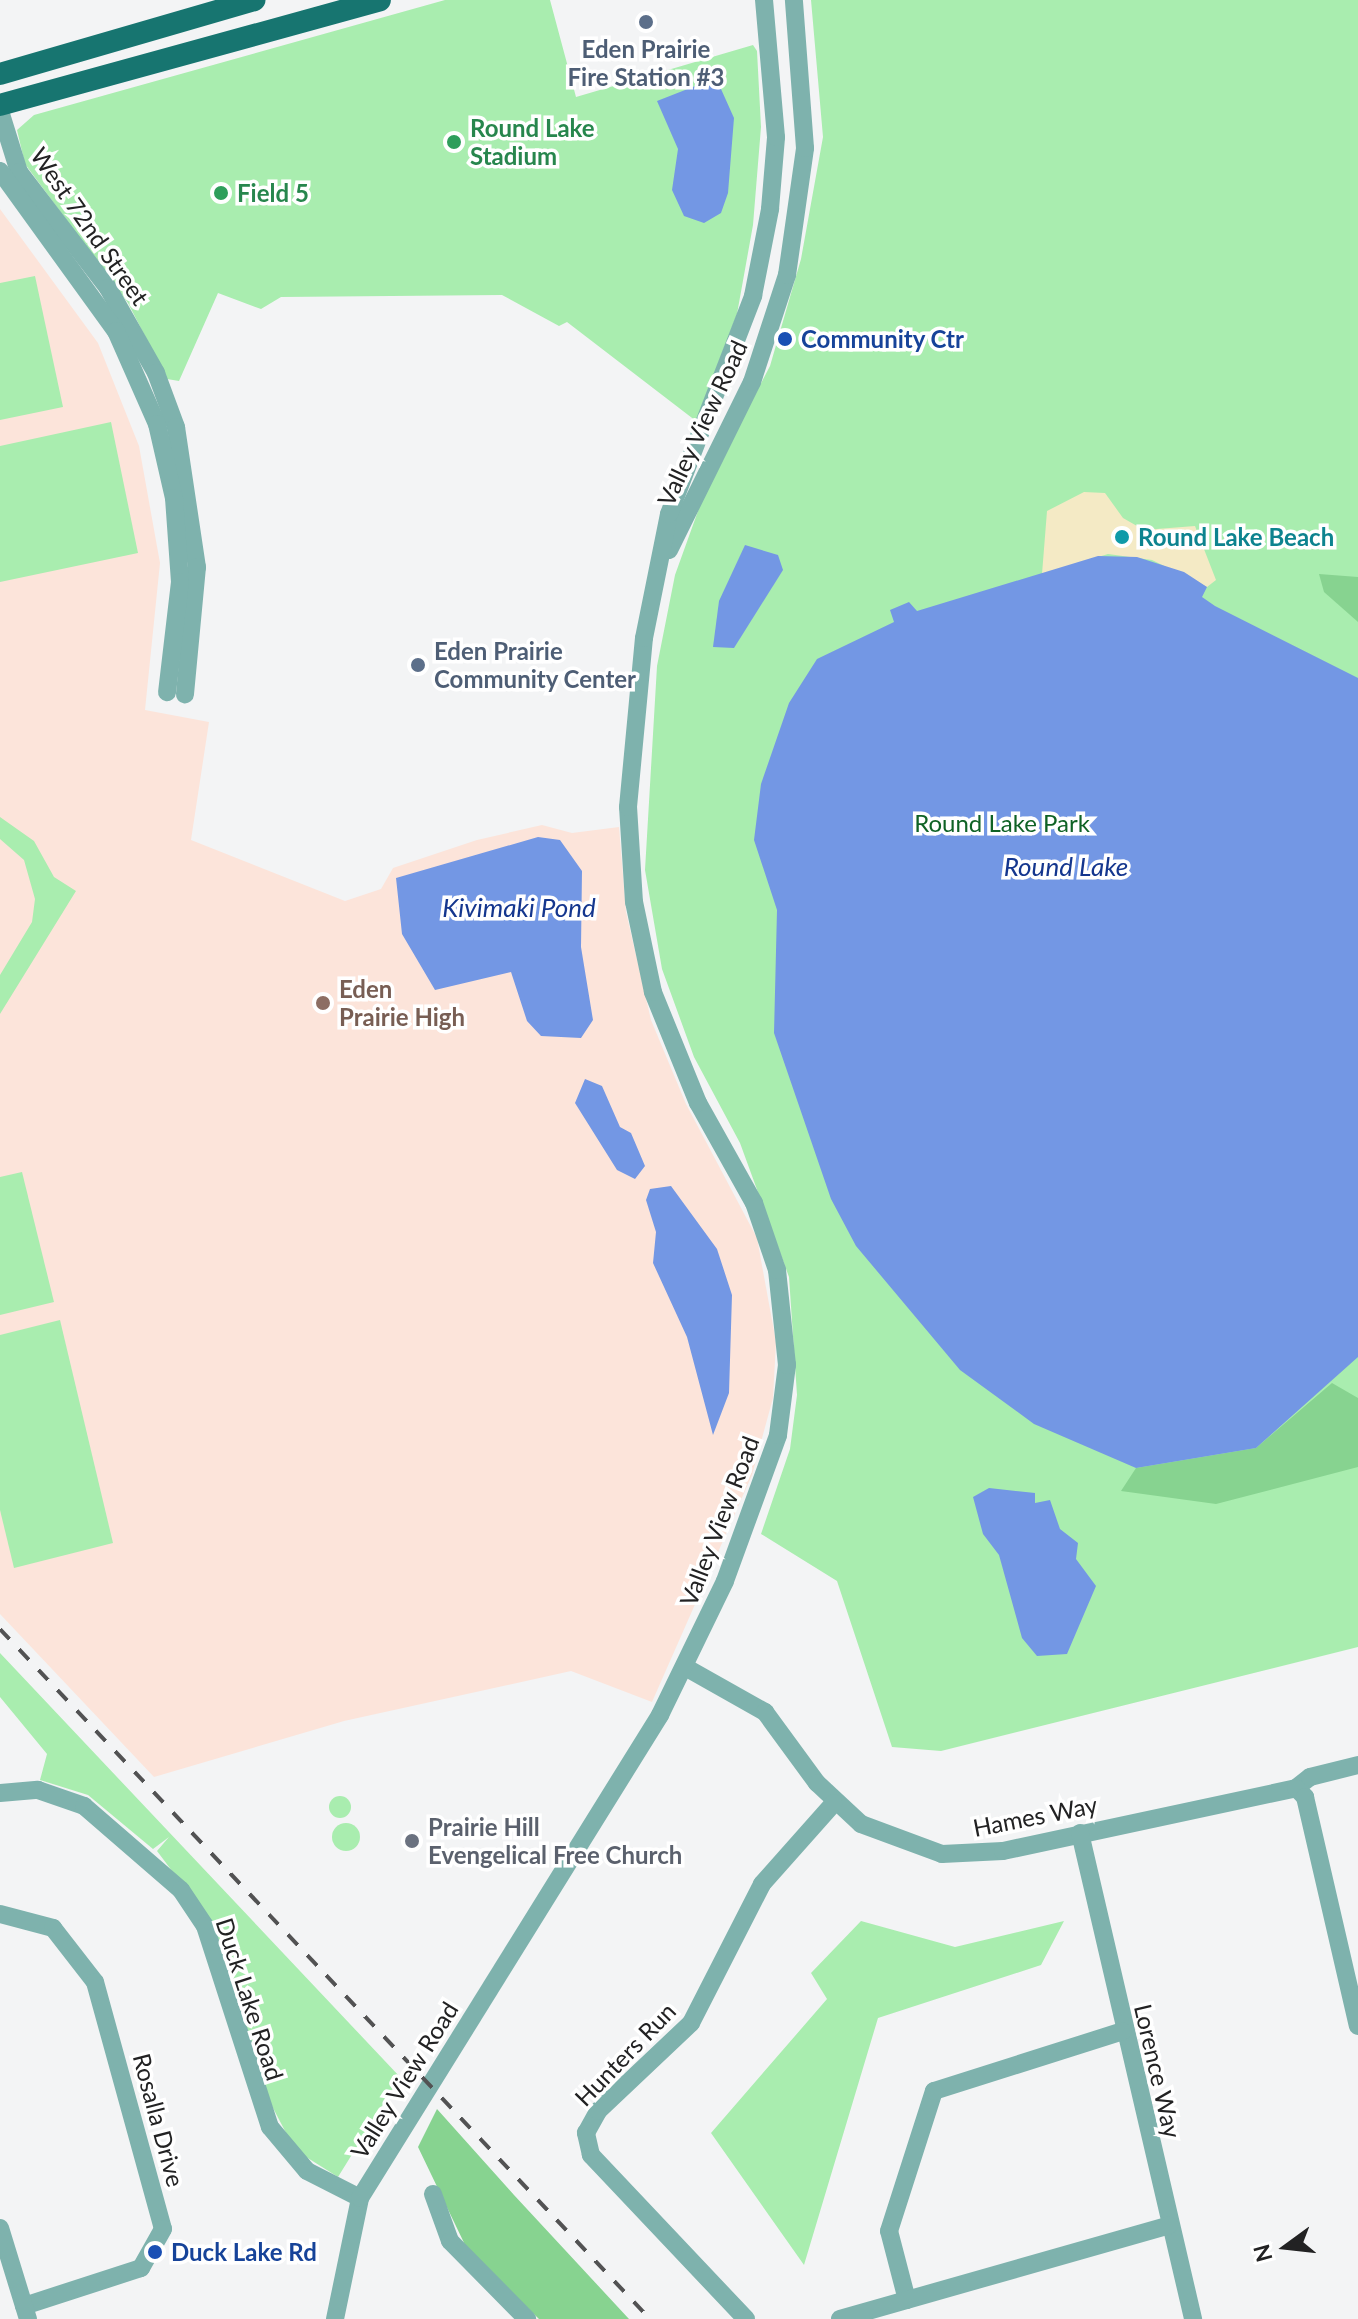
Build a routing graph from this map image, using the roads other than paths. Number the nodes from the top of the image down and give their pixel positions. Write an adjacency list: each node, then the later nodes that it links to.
1 (254, 0): 5 (main road)
2 (380, 0): 6 (main road)
3 (764, 0): 8 (street, Valley View Road)
4 (794, 0): 8 (street, Valley View Road)
5 (0, 74)
6 (0, 108): 7 (street, West 72nd Street)
7 (0, 171)
8 (657, 578): 9 (street, Valley View Road)
9 (685, 1667): 13 (street, Hames Way); 20 (street, Valley View Road)
10 (1358, 1765): 11 (street, Hames Way)
11 (1296, 1788): 14 (street, Hames Way); 16 (street)
12 (0, 1793): 20 (street, Duck Lake Road)
13 (834, 1803): 14 (street, Hames Way); 27 (street, Hunters Run)
14 (1080, 1833): 18 (street, Lorence Way)
15 (0, 1914): 24 (street, Rosalla Drive)
16 (1352, 1971): 17 (street)
17 (1358, 2026)
18 (1123, 2031): 21 (street, Lorence Way); 23 (street)
19 (433, 2194): 26 (street)
20 (360, 2198): 25 (street, Valley View Road)
21 (1169, 2225): 23 (street); 29 (street, Lorence Way)
22 (0, 2228): 24 (street)
23 (907, 2300): 28 (street)
24 (26, 2312)
25 (335, 2319)
26 (527, 2319)
27 (746, 2319)
28 (840, 2319)
29 (1193, 2319)

